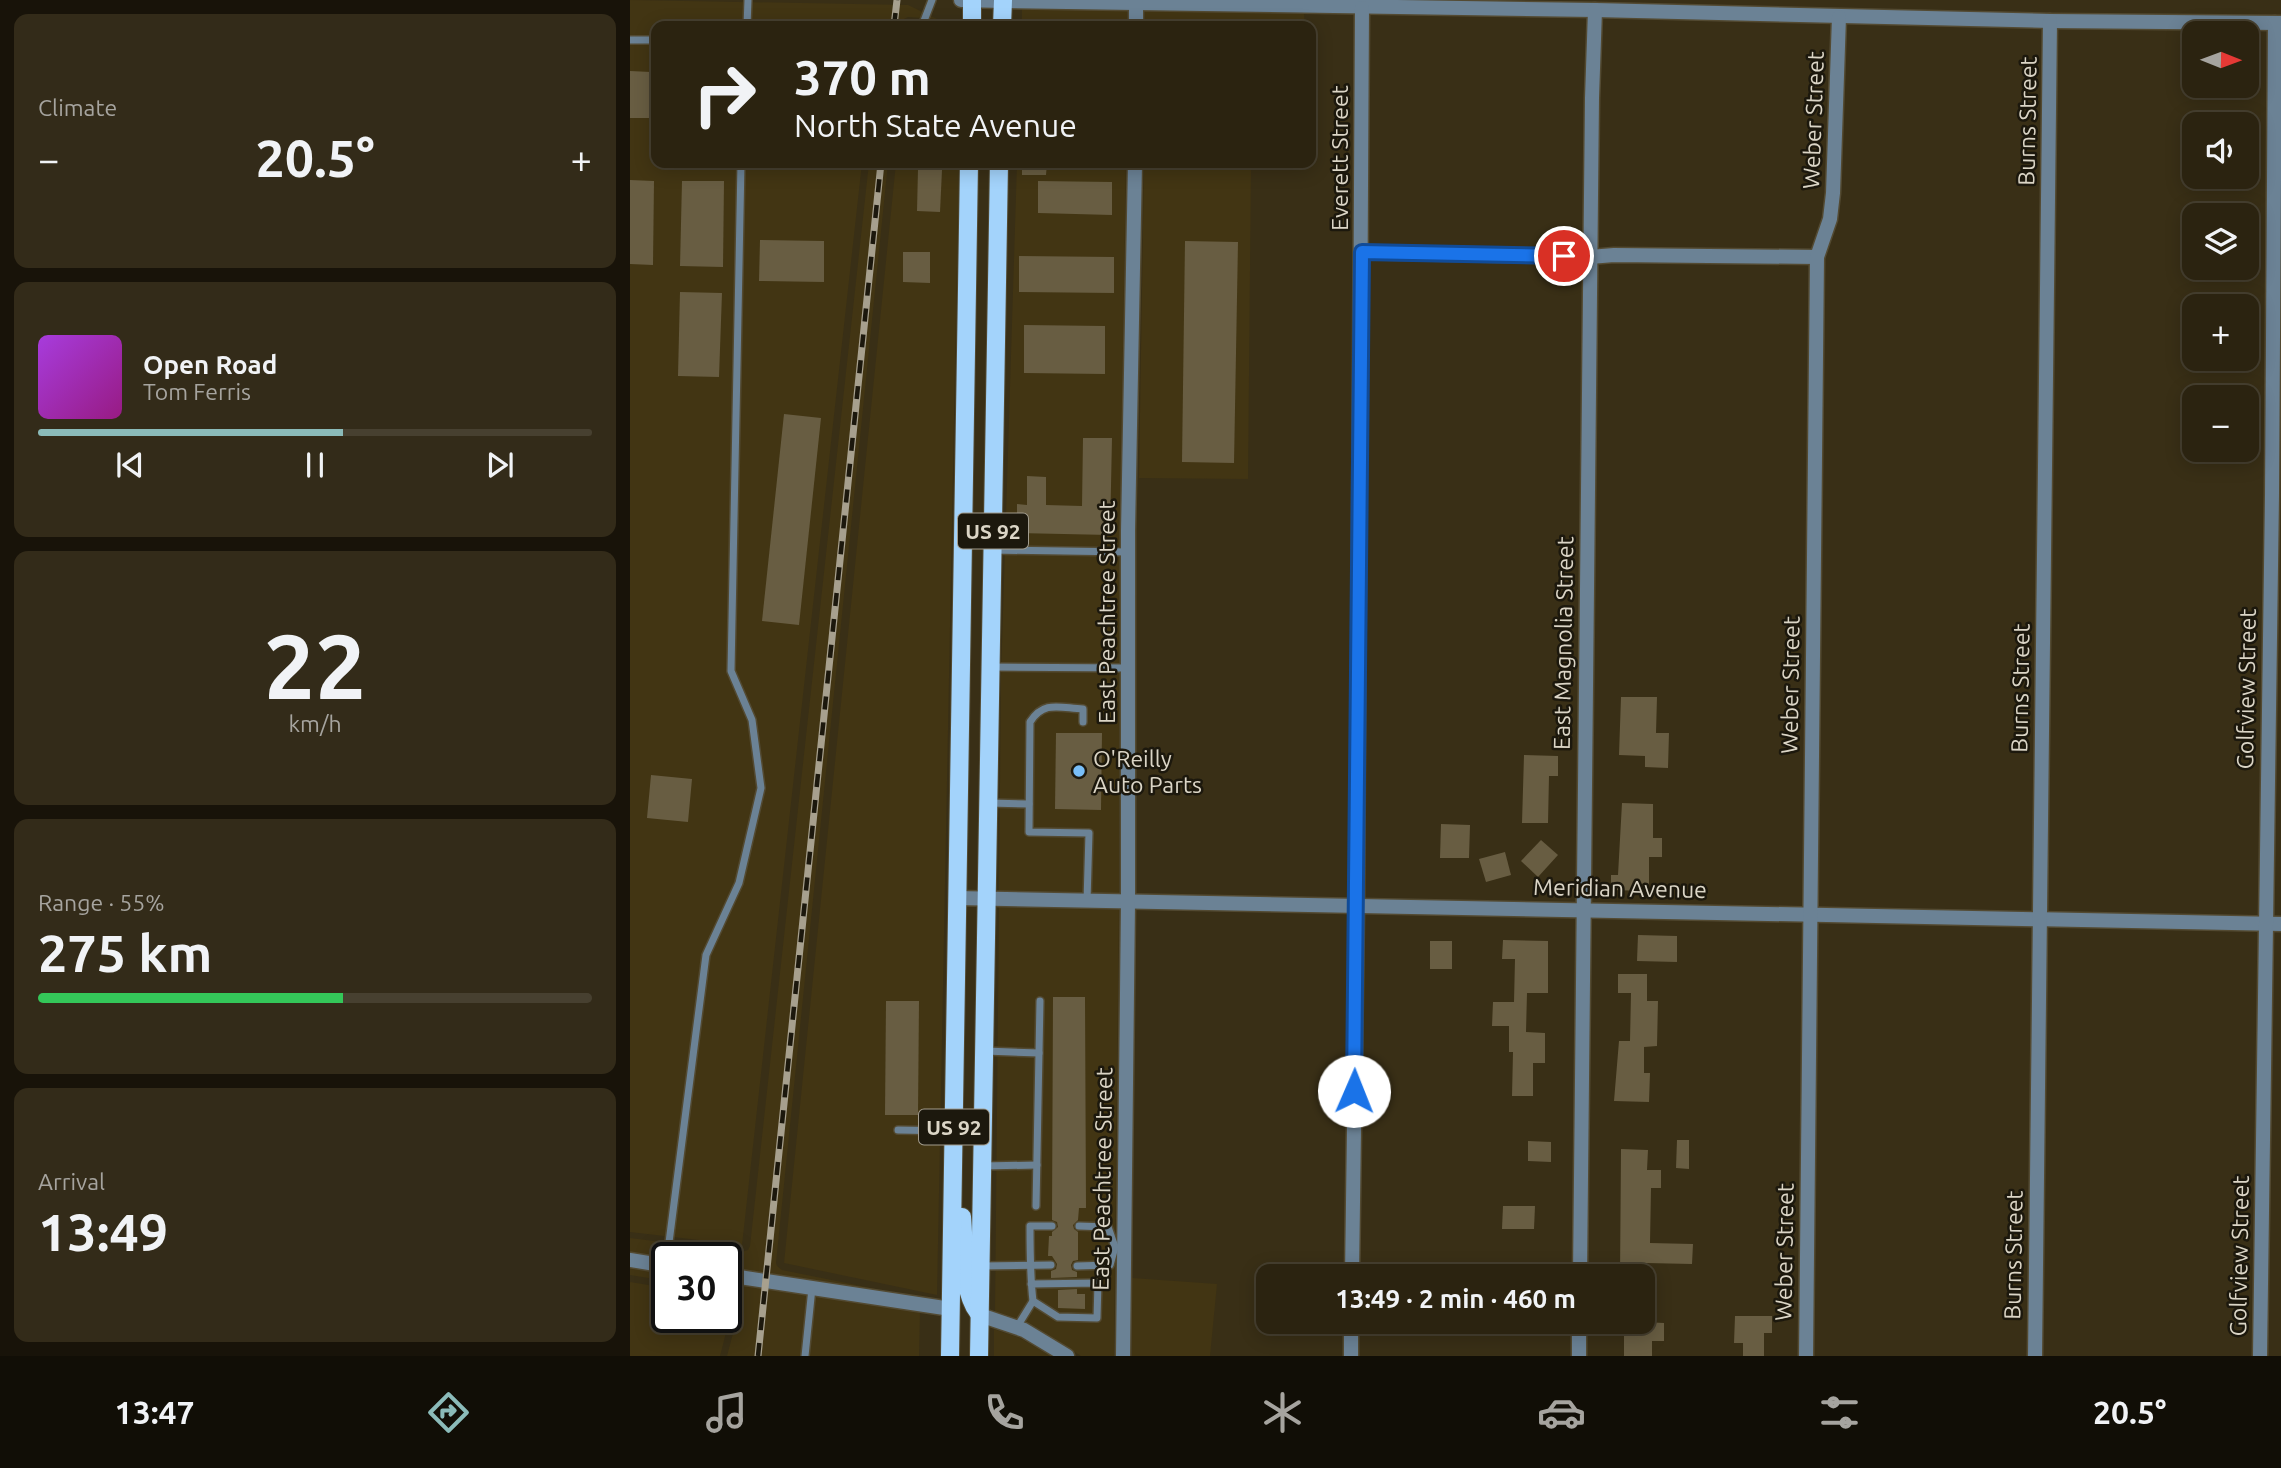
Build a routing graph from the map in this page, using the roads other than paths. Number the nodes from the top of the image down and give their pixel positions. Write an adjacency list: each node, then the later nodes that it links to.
1 (748, 0): 11 (lane)
2 (932, 0): 12 (lane)
3 (961, 0): 4 (street)
4 (972, 0): 5 (street); 13 (main road)
5 (1003, 0): 6 (street); 14 (main road)
6 (1136, 2): 7 (street); 15 (street)
7 (1302, 3): 9 (street)
8 (1595, 5): 9 (street); 10 (street); 25 (street, East Magnolia Street)
9 (1362, 8): 24 (street, Everett Street)
10 (1839, 17): 16 (street); 26 (street, Weber Street)
11 (747, 21)
12 (924, 21)
13 (972, 21)
14 (1002, 21)
15 (1136, 21)
16 (2050, 21): 17 (street); 43 (street, Burns Street)
17 (2278, 23): 44 (street, Golfview Street)
18 (630, 40): 19 (lane)
19 (651, 40)
20 (741, 168): 55 (lane)
21 (969, 168): 27 (main road, US 92)
22 (999, 168): 28 (main road, US 92)
23 (1135, 168): 30 (street, East Peachtree Street)
24 (1362, 252): 25 (street); 40 (street, Everett Street)
25 (1590, 257): 26 (street); 41 (street, East Magnolia Street)
26 (1817, 257): 42 (street, Weber Street)
27 (964, 449): 28 (main road); 36 (main road, US 92)
28 (994, 449): 29 (main road, US 92)
29 (992, 551): 30 (lane); 31 (main road, US 92)
30 (1128, 552): 32 (street, East Peachtree Street)
31 (990, 667): 32 (lane); 34 (main road, US 92)
32 (1128, 668): 39 (street, East Peachtree Street)
33 (1083, 722): 35 (lane)
34 (989, 803): 35 (lane); 37 (main road, US 92)
35 (1029, 804): 38 (lane)
36 (957, 898): 37 (street, Meridian Avenue); 49 (main road, US 92)
37 (987, 899): 38 (street, Meridian Avenue); 46 (main road, US 92)
38 (1087, 901): 39 (street, Meridian Avenue)
39 (1128, 902): 40 (street, Meridian Avenue); 56 (street, East Peachtree Street)
40 (1357, 907): 41 (street, Meridian Avenue); 59 (street, Everett Street)
41 (1584, 911): 42 (street, Meridian Avenue); 60 (street, East Magnolia Street)
42 (1810, 914): 43 (street, Meridian Avenue); 81 (street, Weber Street)
43 (2040, 918): 44 (street, Meridian Avenue); 82 (street, Burns Street)
44 (2273, 924): 83 (street, Golfview Street)
45 (1040, 1000): 47 (lane)
46 (984, 1051): 47 (lane); 51 (main road, US 92)
47 (1039, 1053): 50 (lane)
48 (898, 1130): 49 (lane)
49 (953, 1134): 69 (main road, US 92); 70 (main road)
50 (1037, 1165): 51 (lane); 52 (lane)
51 (982, 1166): 63 (main road, US 92)
52 (1036, 1206)
53 (1052, 1226): 64 (lane)
54 (1079, 1226): 56 (lane)
55 (670, 1242)
56 (1119, 1246): 62 (lane); 78 (street, East Peachtree Street)
57 (630, 1260): 58 (street)
58 (651, 1262)
59 (1352, 1264)
60 (1580, 1264)
61 (1051, 1265): 64 (lane)
62 (1077, 1265)
63 (981, 1266): 64 (lane); 70 (main road, US 92)
64 (1030, 1266): 66 (lane)
65 (742, 1277): 67 (street)
66 (1031, 1284): 68 (lane); 68 (lane)
67 (812, 1288): 69 (street); 74 (lane)
68 (1033, 1301): 71 (lane)
69 (951, 1309): 75 (main road, US 92)
70 (980, 1315): 71 (street); 76 (main road, US 92)
71 (1016, 1328): 77 (street)
72 (1351, 1334): 79 (street)
73 (1579, 1334): 80 (street)
74 (805, 1356)
75 (950, 1356)
76 (979, 1356)
77 (1067, 1356)
78 (1123, 1356)
79 (1350, 1356)
80 (1579, 1356)
81 (1805, 1356)
82 (2035, 1356)
83 (2260, 1356)

